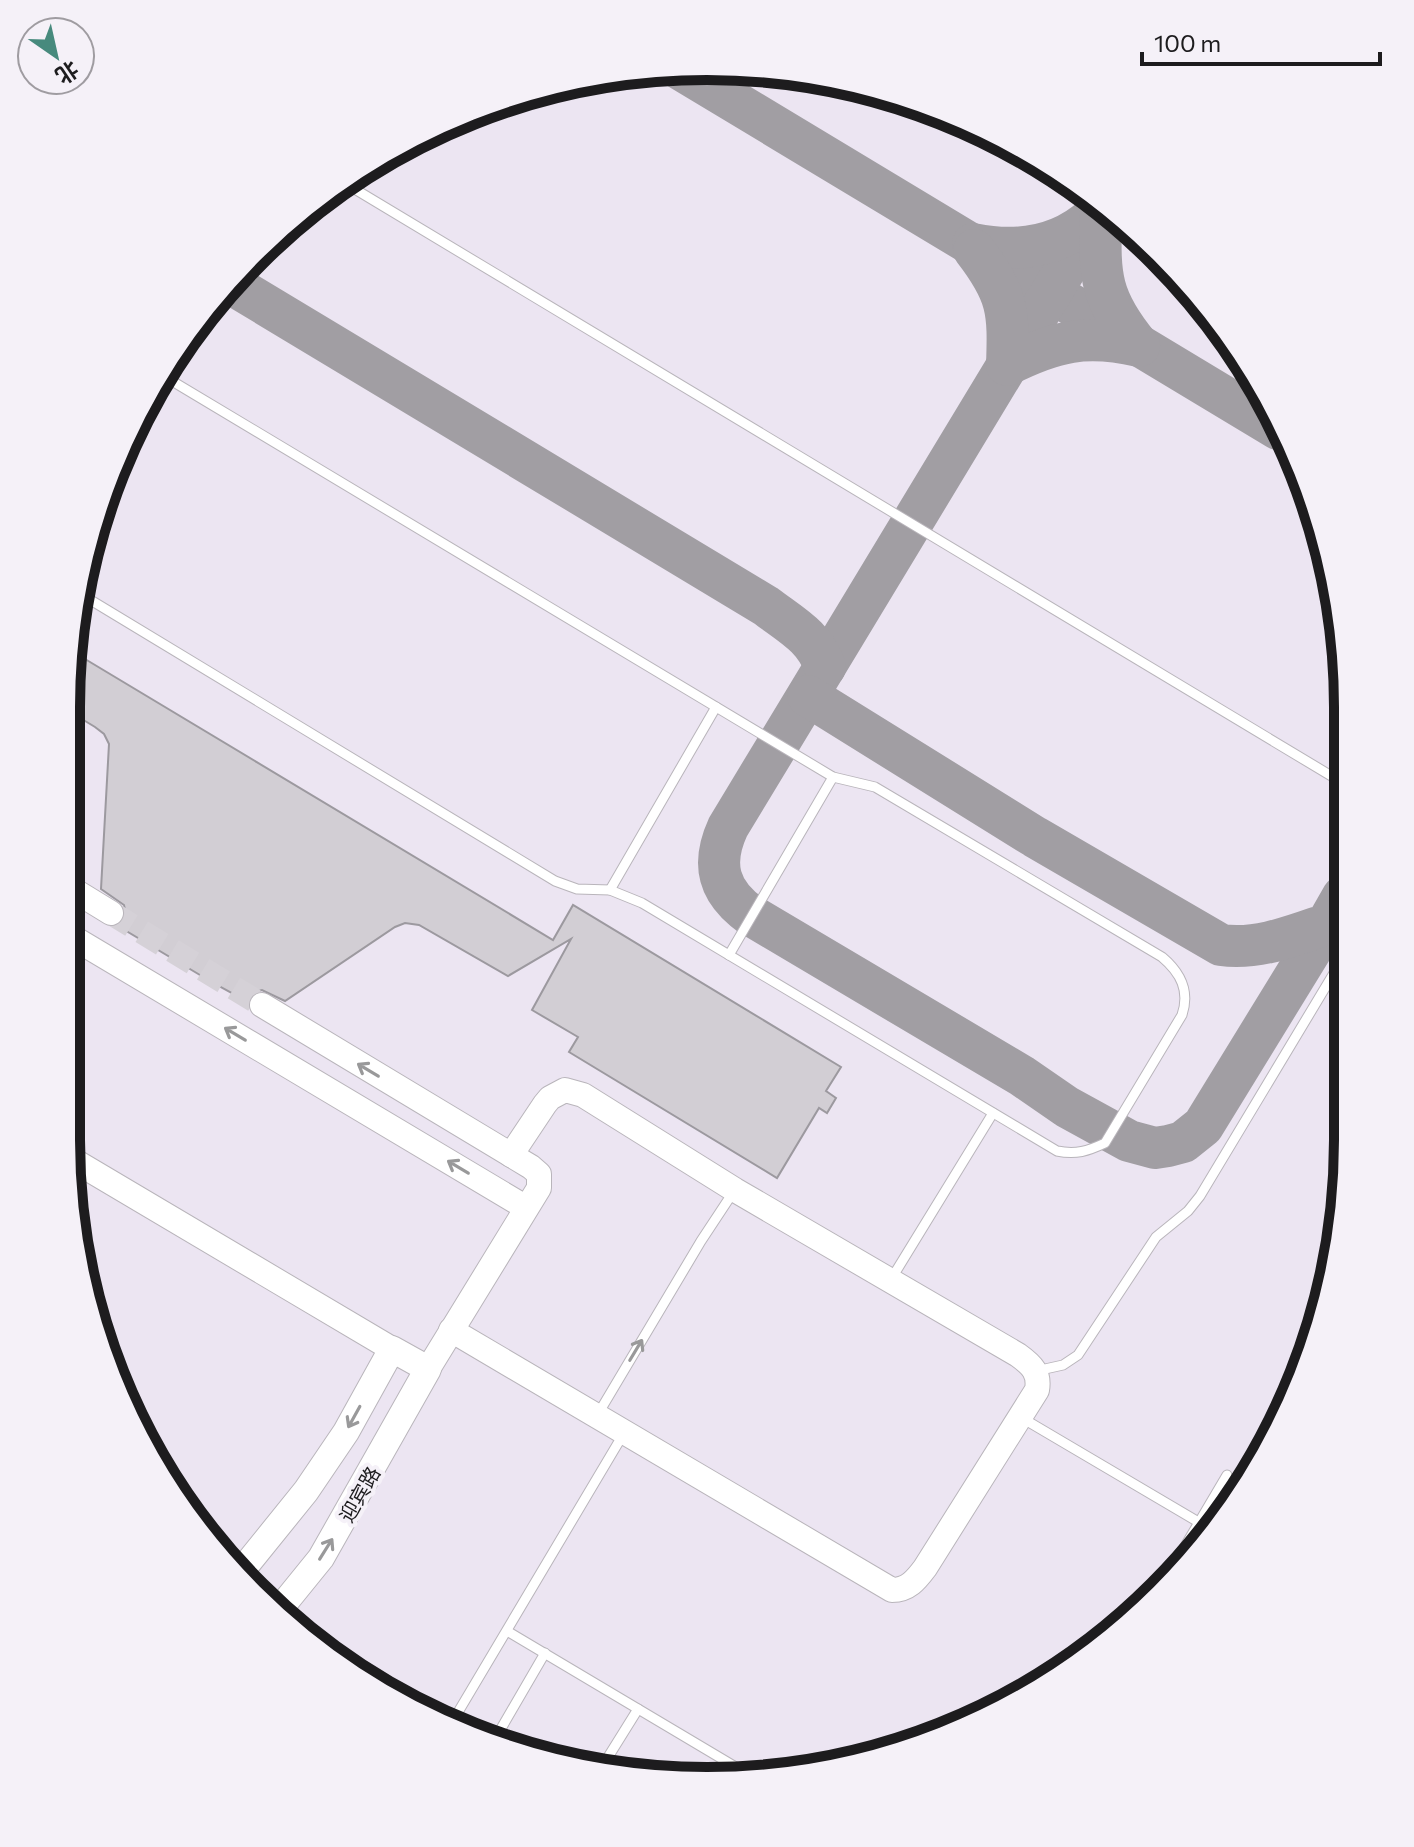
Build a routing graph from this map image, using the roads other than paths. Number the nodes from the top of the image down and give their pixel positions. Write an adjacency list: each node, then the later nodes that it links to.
1 (355, 189): 6 (lane)
2 (172, 381): 4 (lane)
3 (89, 599): 7 (lane)
4 (716, 707): 5 (lane); 7 (lane)
5 (833, 777): 11 (lane); 14 (lane)
6 (1334, 778)
7 (610, 890): 11 (lane)
8 (80, 894): 9 (street)
9 (111, 913)
10 (80, 942): 18 (street, one-way to 10)
11 (729, 955): 14 (lane)
12 (1334, 973): 23 (lane)
13 (262, 1005): 15 (street, one-way to 13)
14 (993, 1113): 19 (lane)
15 (511, 1155): 17 (street); 18 (street)
16 (81, 1164): 21 (street)
17 (735, 1190): 19 (street); 24 (lane, one-way to 17)
18 (525, 1207): 20 (street)
19 (889, 1282): 23 (street)
20 (451, 1330): 22 (street); 24 (street)
21 (392, 1349): 22 (main road); 31 (main road, one-way to 31)
22 (428, 1369): 32 (main road, 迎宾路, one-way to 22)
23 (1036, 1371): 25 (street)
24 (596, 1417): 26 (street)
25 (1021, 1417): 26 (street); 28 (lane)
26 (624, 1433): 33 (lane)
27 (1227, 1475): 28 (lane)
28 (1199, 1523): 29 (lane); 30 (lane)
29 (1202, 1525)
30 (1189, 1540)
31 (247, 1565)
32 (285, 1603)
33 (507, 1631): 34 (lane); 36 (lane)
34 (545, 1653): 35 (lane); 37 (lane)
35 (638, 1709): 38 (lane); 39 (lane)
36 (457, 1714)
37 (499, 1732)
38 (607, 1759)
39 (734, 1766)

